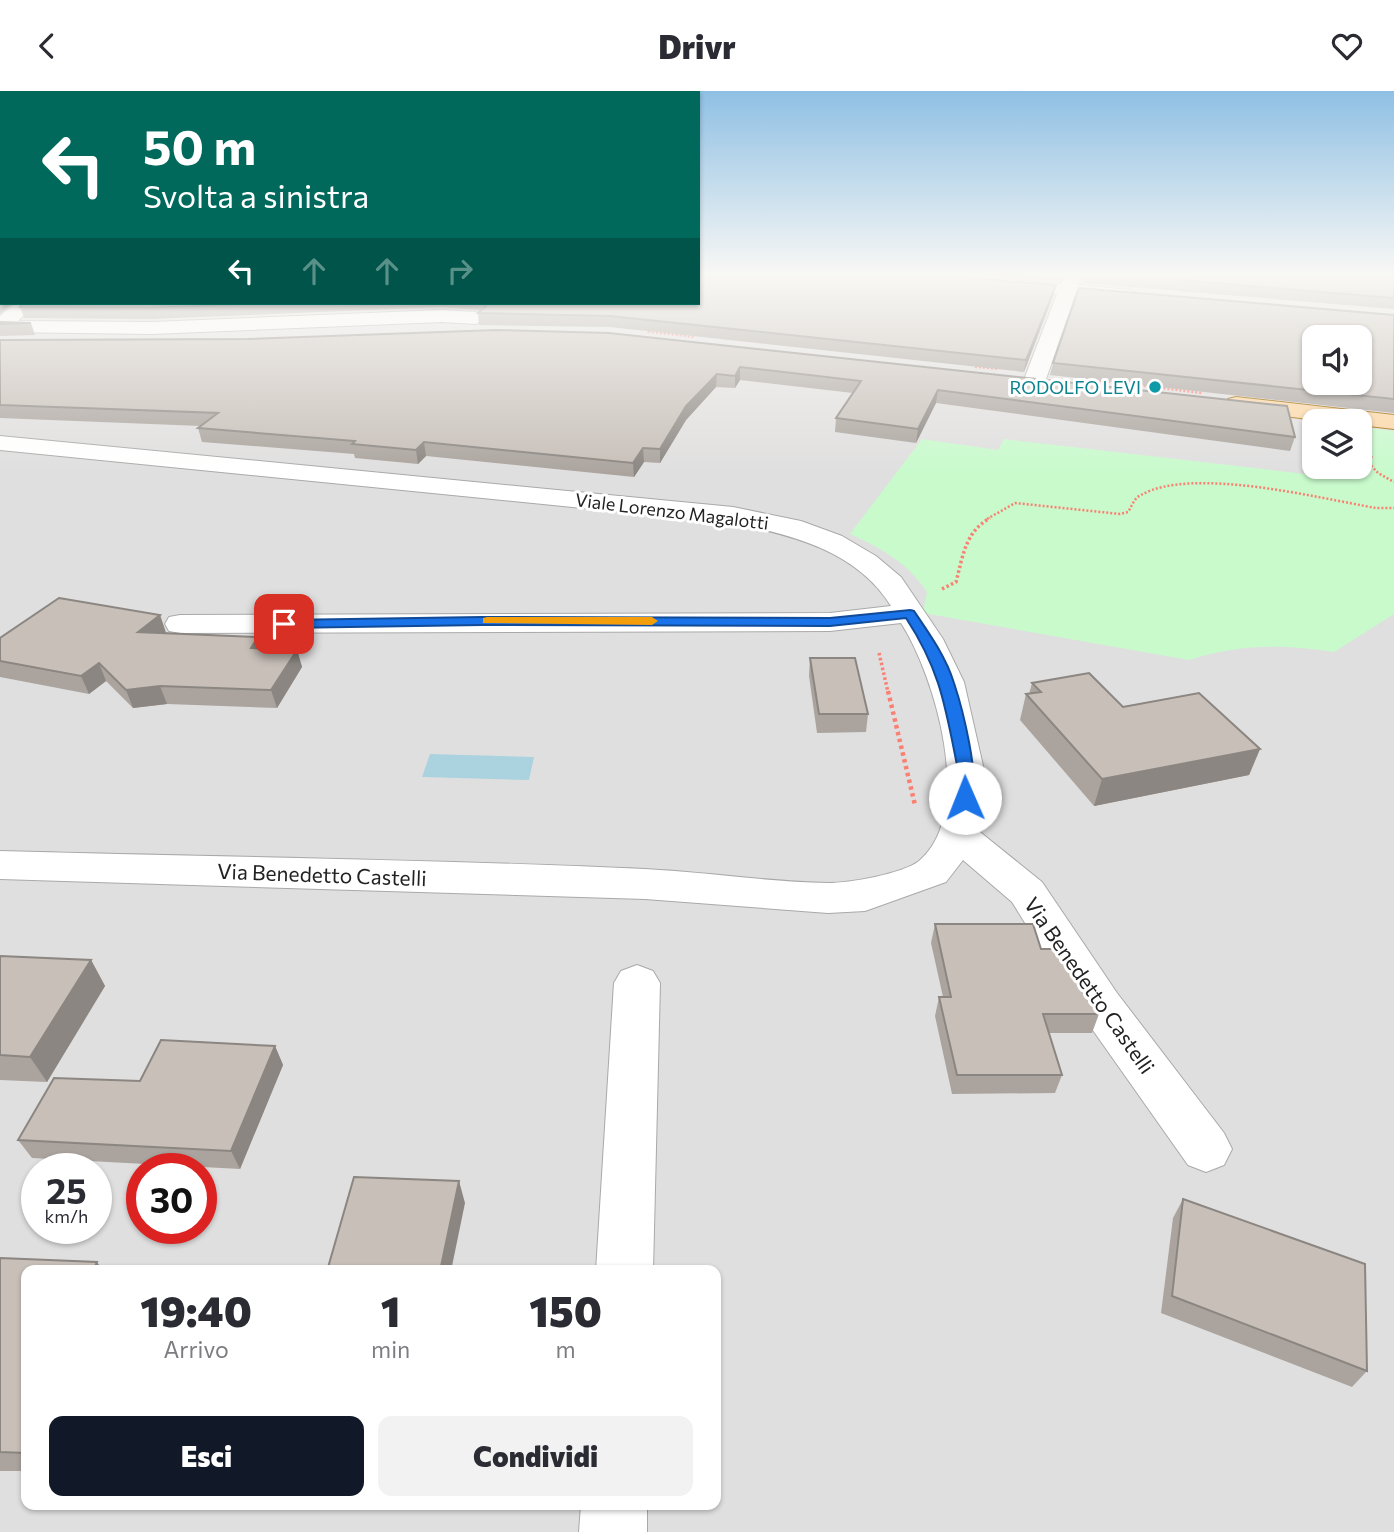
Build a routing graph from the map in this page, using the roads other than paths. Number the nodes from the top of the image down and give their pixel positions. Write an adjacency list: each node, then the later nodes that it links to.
1 (297, 340): 3 (main road)
2 (1049, 340): 5 (street)
3 (0, 344)
4 (1009, 375): 5 (main road)
5 (1034, 382): 6 (main road)
6 (1061, 385)
7 (1220, 403): 8 (main road)
8 (1394, 422)
9 (0, 443): 10 (street, Viale Lorenzo Magalotti)
10 (903, 602): 11 (street); 12 (street, Viale Lorenzo Magalotti)
11 (180, 624)
12 (960, 836): 13 (street, Via Benedetto Castelli); 15 (street, Via Benedetto Castelli)
13 (0, 865)
14 (637, 983): 16 (street)
15 (1206, 1149)
16 (624, 1265)
17 (614, 1510): 18 (street)
18 (613, 1532)

